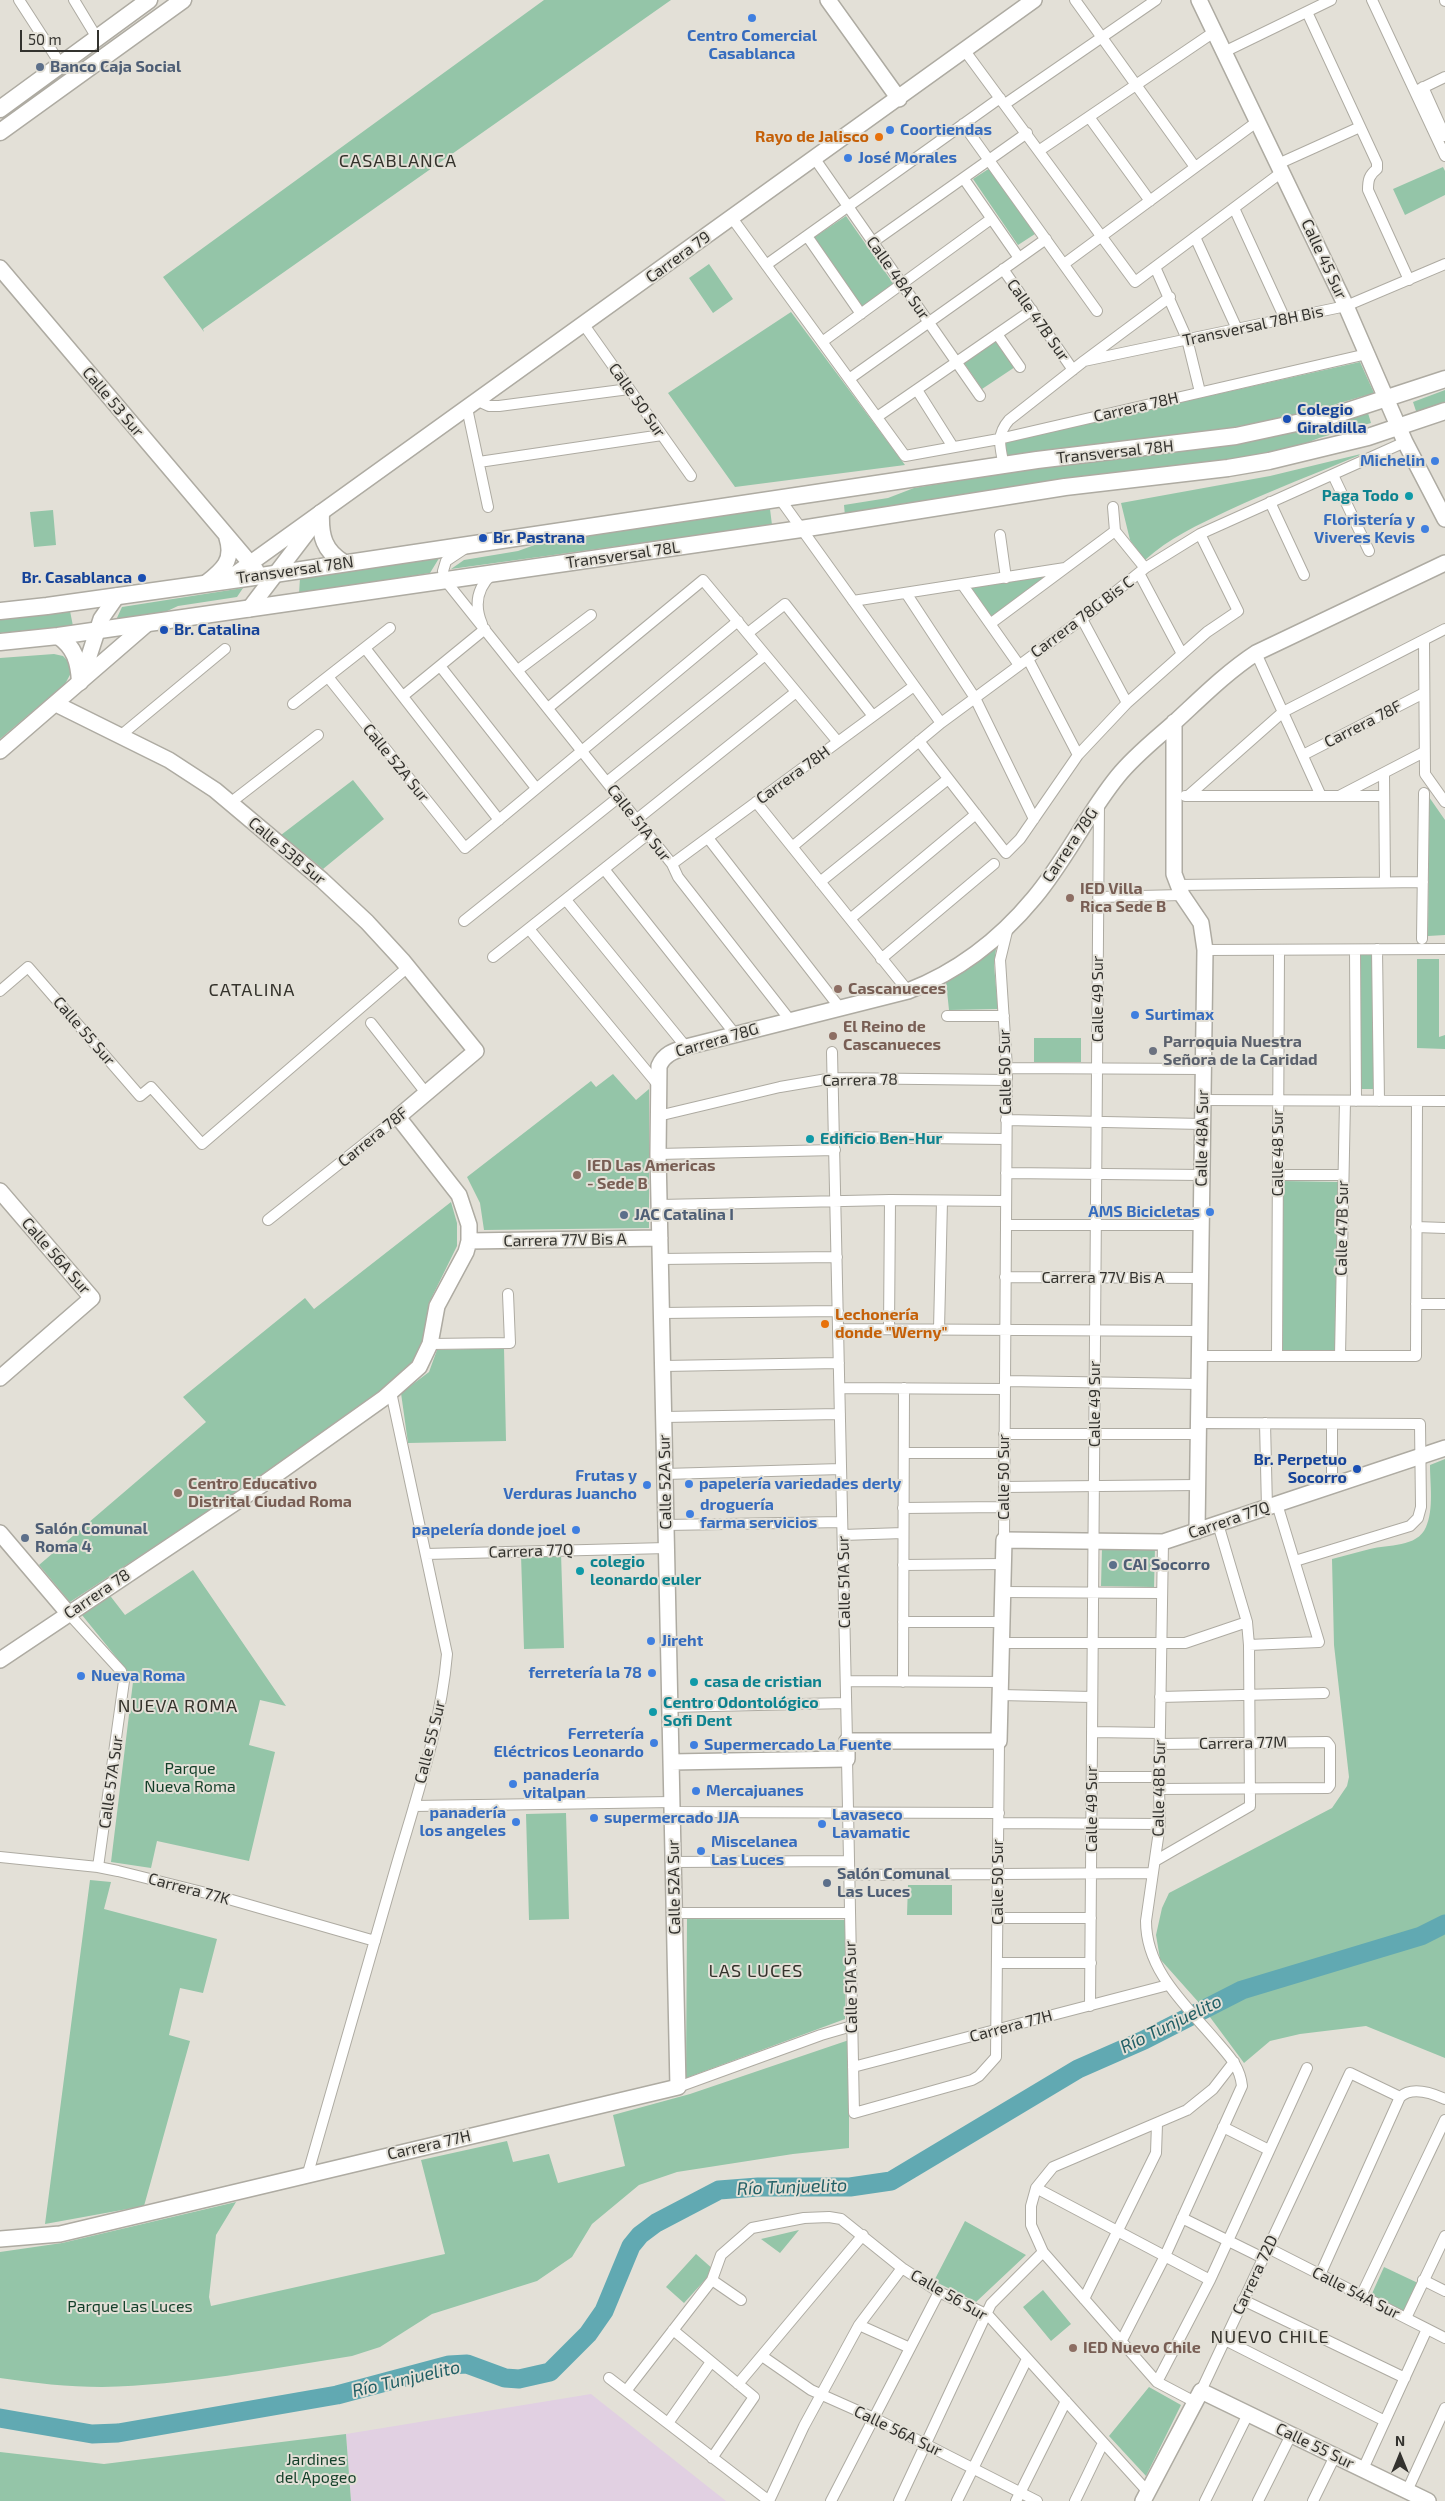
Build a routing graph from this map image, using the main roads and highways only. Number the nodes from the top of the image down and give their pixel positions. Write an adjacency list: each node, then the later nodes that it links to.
1 (149, 0): 3 (main road)
2 (182, 1): 4 (main road)
3 (0, 110)
4 (0, 132)
5 (1445, 379): 7 (main road, Transversal 78H)
6 (1445, 411): 9 (main road, Transversal 78H)
7 (780, 499): 10 (main road, Transversal 78L)
8 (321, 514): 11 (main road)
9 (801, 529): 12 (main road, Transversal 78L)
10 (474, 544): 11 (main road, Transversal 78N)
11 (344, 563): 13 (main road, Transversal 78N)
12 (445, 580): 14 (main road, Transversal 78N)
13 (0, 611)
14 (58, 636): 15 (main road, Transversal 78N); 16 (main road)
15 (0, 642)
16 (80, 682)

